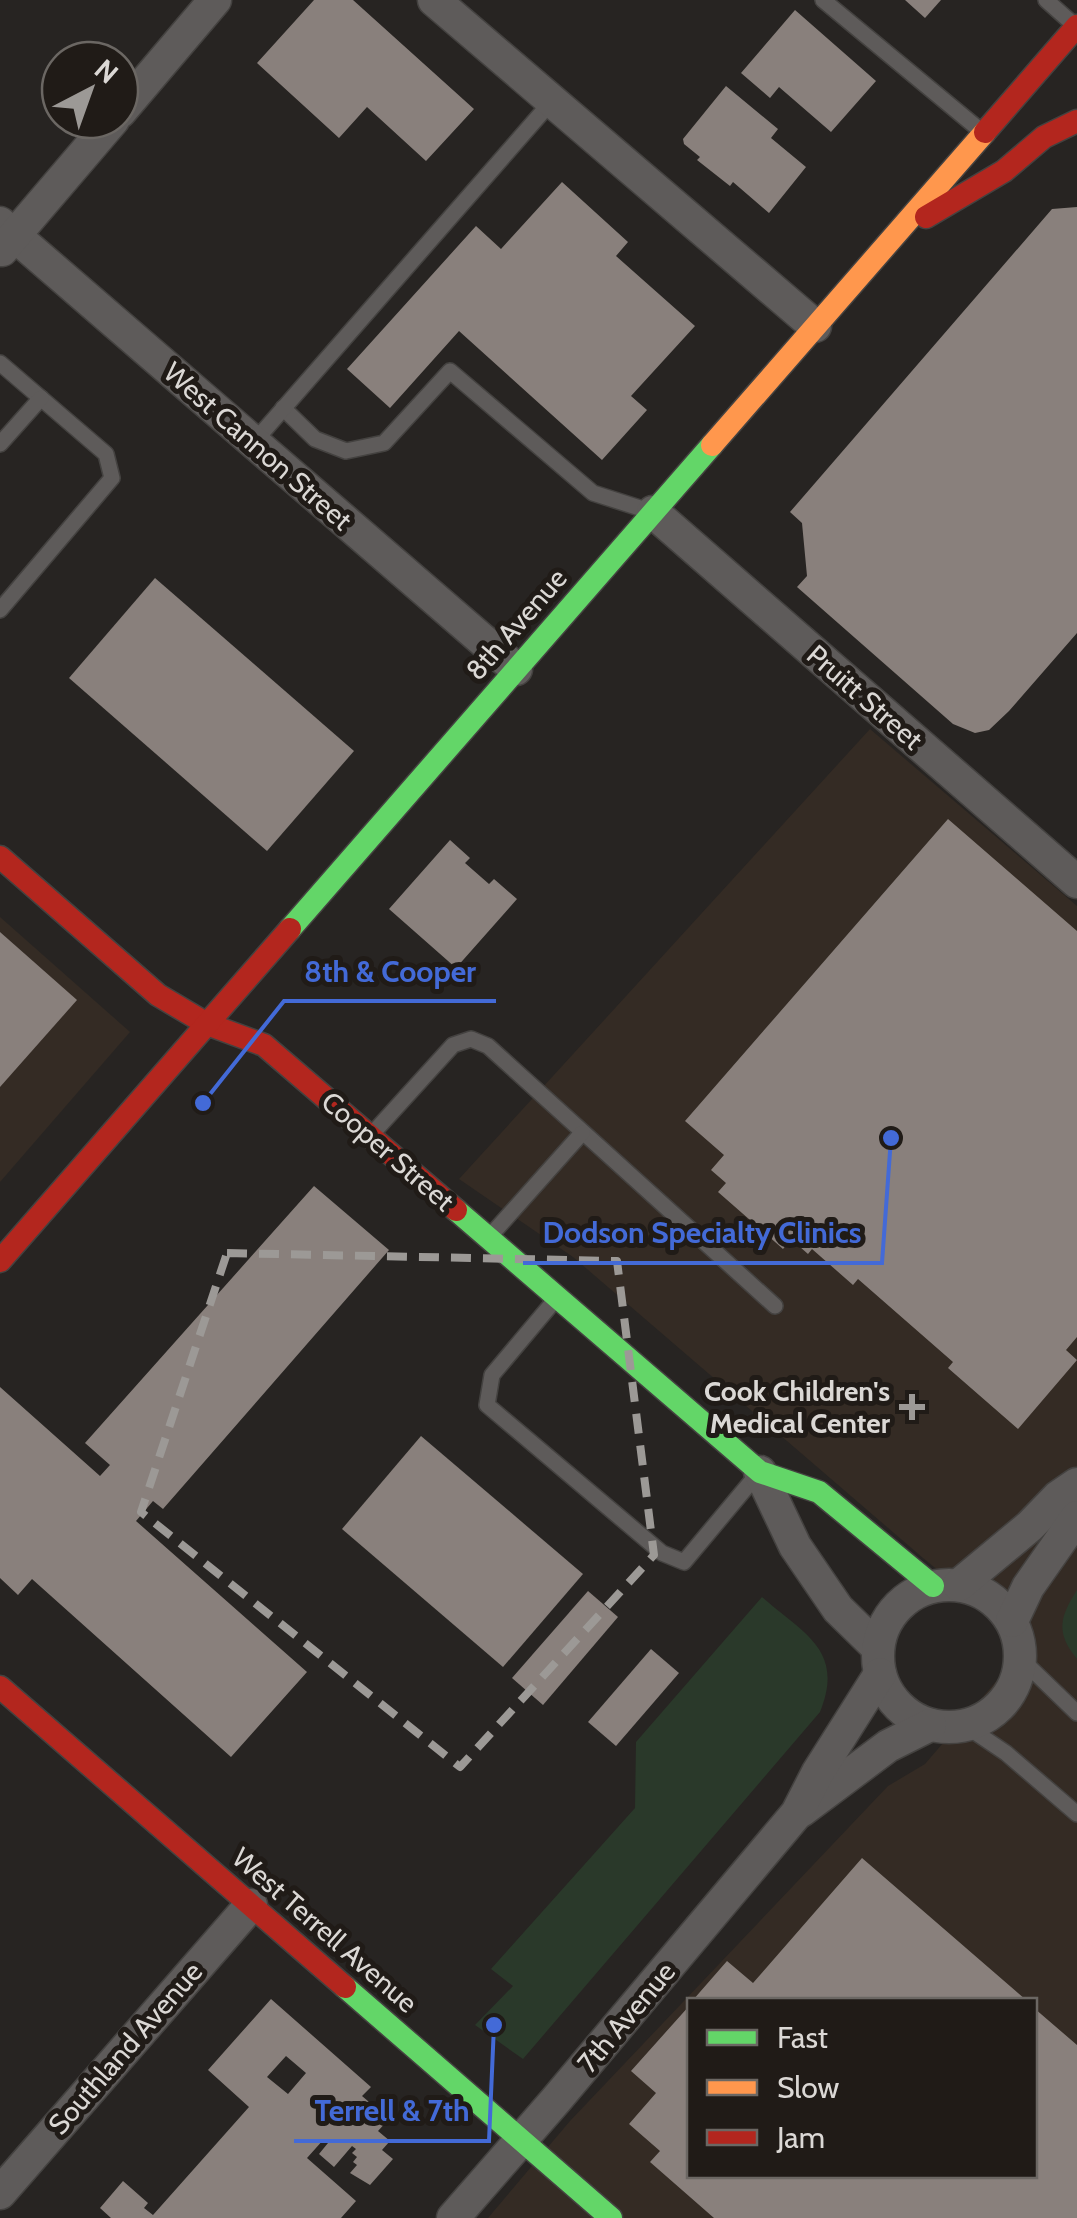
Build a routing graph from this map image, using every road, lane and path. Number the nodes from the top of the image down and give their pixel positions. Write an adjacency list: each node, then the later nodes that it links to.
1 (215, 0): 6 (street)
2 (434, 0): 7 (street)
3 (824, 0): 9 (lane)
4 (1046, 0): 5 (lane)
5 (1077, 26): 9 (street, 8th Avenue)
6 (140, 88)
7 (552, 101): 13 (street); 16 (lane)
8 (1077, 122): 11 (street)
9 (984, 133): 11 (street, 8th Avenue)
10 (95, 140): 12 (street)
11 (895, 236): 13 (street, 8th Avenue)
12 (5, 237): 17 (street, West Cannon Street)
13 (815, 326): 19 (street, 8th Avenue)
14 (0, 363): 15 (lane)
15 (40, 398): 18 (lane); 20 (lane)
16 (283, 408): 17 (lane); 19 (lane)
17 (254, 442): 21 (street, West Cannon Street)
18 (0, 444)
19 (653, 512): 21 (street, 8th Avenue); 23 (street, Pruitt Street)
20 (0, 610)
21 (516, 669): 24 (street, 8th Avenue)
22 (0, 856): 24 (street, Cooper Street)
23 (1077, 882)
24 (207, 1024): 26 (street, Cooper Street); 28 (street, 8th Avenue)
25 (582, 1133): 26 (lane); 27 (lane); 30 (lane)
26 (370, 1136): 27 (street, Cooper Street)
27 (488, 1238): 29 (street, Cooper Street)
28 (0, 1261)
29 (558, 1298): 31 (street, Cooper Street); 31 (lane)
30 (775, 1306)
31 (760, 1472): 34 (street, Cooper Street); 37 (street, Cooper Street)
32 (1077, 1484): 34 (street, 7th Avenue)
33 (1077, 1516): 35 (street)
34 (946, 1586): 35 (street); 37 (street, 7th Avenue)
35 (1012, 1621): 36 (street)
36 (1021, 1659): 39 (lane); 41 (street)
37 (879, 1661): 40 (street); 42 (street, 7th Avenue)
38 (9, 1701): 44 (street, West Terrell Avenue)
39 (1077, 1713)
40 (930, 1726): 41 (street, 7th Avenue); 42 (street, 7th Avenue)
41 (966, 1726): 43 (lane)
42 (798, 1814): 45 (street, 7th Avenue)
43 (1077, 1814)
44 (251, 1904): 45 (street, West Terrell Avenue); 46 (street, Southland Avenue)
45 (522, 2140): 47 (street, 7th Avenue); 48 (street, West Terrell Avenue)
46 (0, 2192)
47 (452, 2218)
48 (611, 2218)

